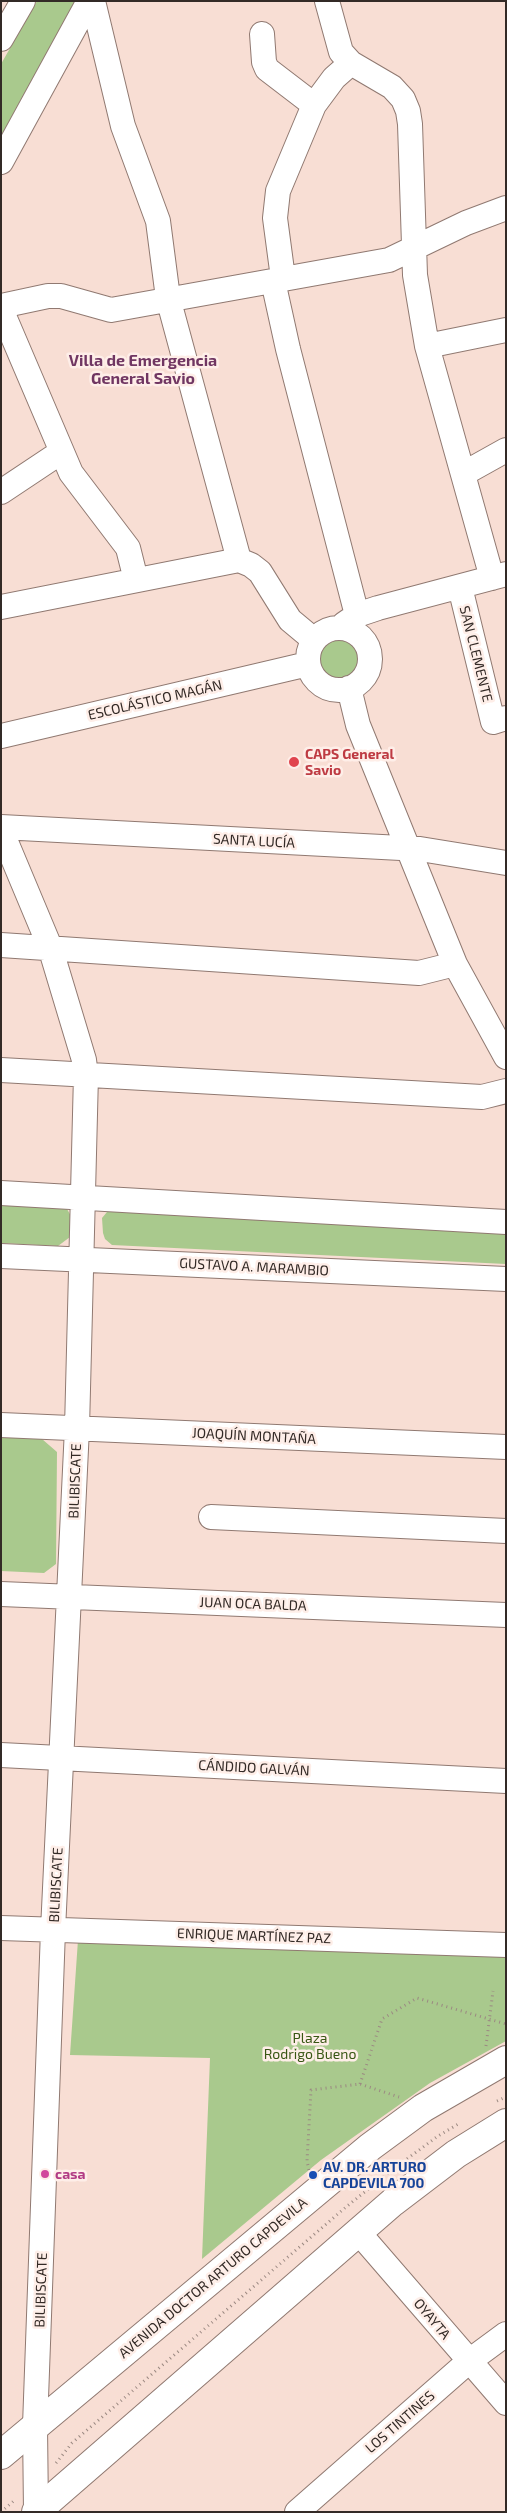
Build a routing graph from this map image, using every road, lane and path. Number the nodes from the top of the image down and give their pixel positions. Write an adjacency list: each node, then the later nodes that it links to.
1 (23, 1): 6 (street)
2 (89, 1): 9 (street)
3 (93, 1): 13 (street)
4 (327, 1): 7 (street)
5 (262, 34): 8 (street)
6 (1, 39)
7 (352, 63): 8 (street); 11 (street)
8 (314, 106): 12 (street)
9 (1, 162)
10 (506, 208): 11 (street)
11 (414, 250): 12 (street); 16 (street)
12 (278, 280): 13 (street); 26 (street)
13 (168, 298): 14 (street); 21 (street)
14 (1, 308): 18 (street)
15 (506, 330): 16 (street)
16 (427, 346): 19 (street)
17 (506, 450): 19 (street)
18 (62, 452): 20 (street); 23 (street)
19 (463, 474): 22 (street)
20 (1, 492)
21 (240, 560): 23 (street); 27 (street)
22 (499, 576): 24 (street)
23 (136, 580): 25 (street)
24 (460, 587): 26 (street); 31 (street, SAN CLEMENTE)
25 (1, 607)
26 (359, 617): 27 (street); 28 (street); 28 (street)
27 (314, 640): 29 (street)
28 (370, 652): 30 (street)
29 (308, 664): 30 (street); 32 (street, ESCOLÁSTICO MAGÁN)
30 (349, 688): 34 (street)
31 (499, 720)
32 (1, 736)
33 (1, 829): 34 (street, SANTA LUCÍA); 37 (street, BILIBISCATE)
34 (407, 849): 35 (street, SANTA LUCÍA); 38 (street)
35 (506, 863)
36 (1, 945): 37 (street)
37 (50, 948): 38 (street); 41 (street, BILIBISCATE)
38 (456, 964): 39 (street)
39 (506, 1057)
40 (1, 1070): 41 (street)
41 (86, 1075): 42 (street); 44 (street, BILIBISCATE)
42 (506, 1091)
43 (1, 1193): 44 (street)
44 (83, 1197): 45 (street); 47 (street, BILIBISCATE)
45 (506, 1222)
46 (1, 1256): 47 (street, GUSTAVO A. MARAMBIO)
47 (80, 1259): 48 (street, GUSTAVO A. MARAMBIO); 50 (street, BILIBISCATE)
48 (506, 1279)
49 (1, 1425): 50 (street, JOAQUÍN MONTAÑA)
50 (77, 1428): 51 (street, JOAQUÍN MONTAÑA); 55 (street, BILIBISCATE)
51 (506, 1447)
52 (211, 1517): 53 (street)
53 (506, 1531)
54 (1, 1594): 55 (street, JUAN OCA BALDA)
55 (71, 1597): 56 (street, JUAN OCA BALDA); 58 (street, BILIBISCATE)
56 (506, 1614)
57 (1, 1755): 58 (street, CÁNDIDO GALVÁN)
58 (63, 1758): 59 (street, CÁNDIDO GALVÁN); 61 (street, BILIBISCATE)
59 (506, 1781)
60 (1, 1928): 61 (street, ENRIQUE MARTÍNEZ PAZ)
61 (53, 1930): 62 (street, ENRIQUE MARTÍNEZ PAZ); 78 (street, BILIBISCATE)
62 (506, 1945)
63 (493, 1991): 64 (path)
64 (489, 2019): 65 (path); 66 (path); 67 (path)
65 (506, 2024)
66 (496, 2054): 72 (main road, AVENIDA DOCTOR ARTURO CAPDEVILA)
67 (360, 2084): 68 (path); 72 (path)
68 (408, 2092)
69 (506, 2097): 70 (path)
70 (500, 2113): 74 (main road)
71 (462, 2122): 73 (path)
72 (319, 2190): 73 (path); 78 (main road, AVENIDA DOCTOR ARTURO CAPDEVILA)
73 (338, 2214): 80 (path)
74 (359, 2233): 76 (street, OYAYTA); 82 (main road)
75 (506, 2334): 76 (street, LOS TINTINES)
76 (468, 2362): 77 (street, OYAYTA); 83 (street, LOS TINTINES)
77 (506, 2403)
78 (35, 2426): 79 (main road, AVENIDA DOCTOR ARTURO CAPDEVILA); 80 (street, BILIBISCATE)
79 (1, 2455)
80 (36, 2482): 81 (path); 82 (street, BILIBISCATE)
81 (2, 2512)
82 (36, 2512)
83 (297, 2512)

